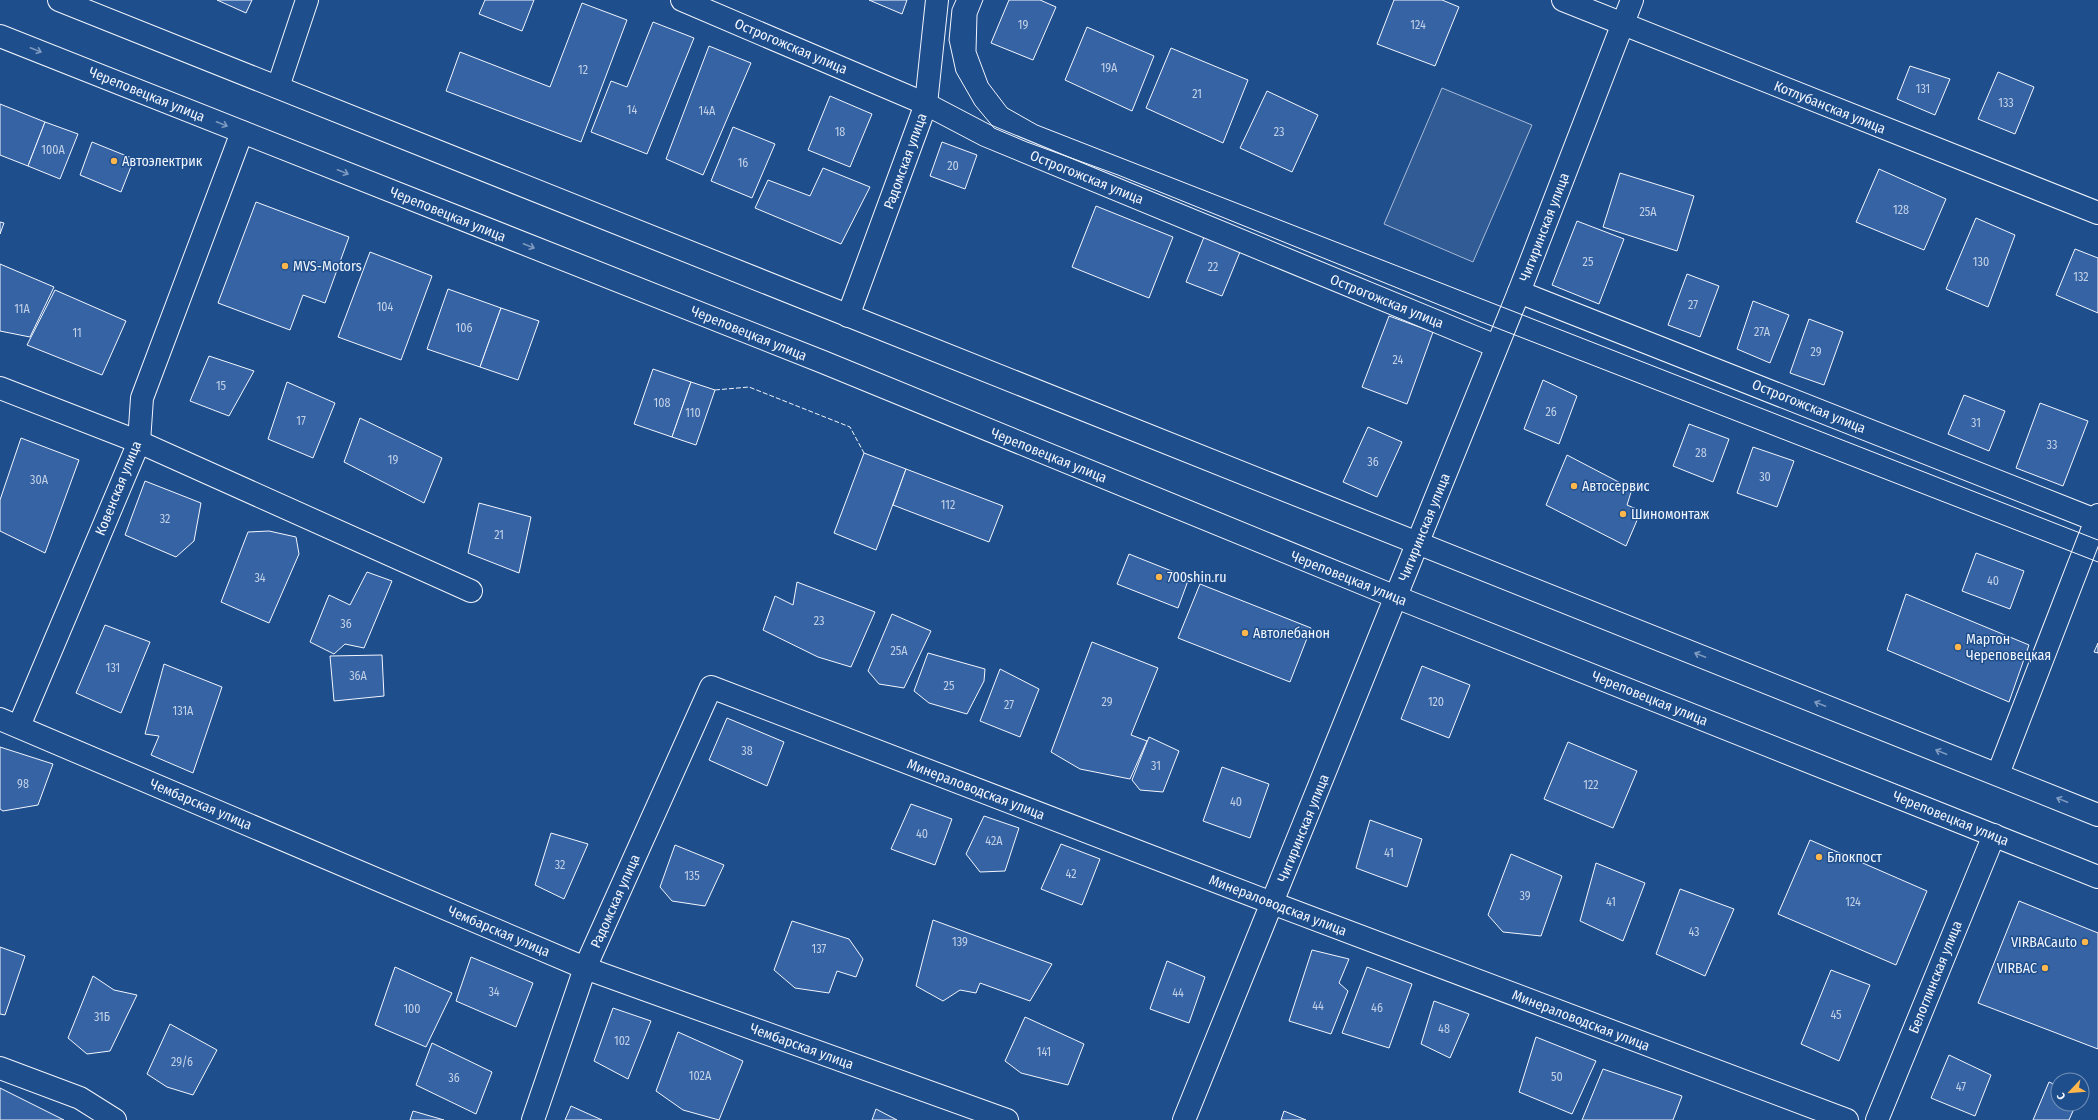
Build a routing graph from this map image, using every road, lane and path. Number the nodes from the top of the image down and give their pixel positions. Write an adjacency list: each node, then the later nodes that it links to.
1 (59, 0): 9 (main road)
2 (307, 0): 9 (main road)
3 (682, 0): 10 (main road, Острогожская улица)
4 (937, 0): 10 (main road, Радомская улица)
5 (1563, 0): 7 (main road, Котлубанская улица)
6 (1632, 0): 7 (main road, Чигиринская улица)
7 (1622, 24): 12 (main road, Котлубанская улица); 13 (main road, Чигиринская улица)
8 (0, 36): 11 (main road, Череповецкая улица, one-way to 11)
9 (278, 87): 14 (main road)
10 (926, 104): 14 (main road, Радомская улица); 15 (main road, Острогожская улица)
11 (242, 132): 17 (main road, Ковенская улица); 21 (main road, Череповецкая улица, one-way to 21)
12 (2098, 213)
13 (1519, 292): 15 (main road, Чигиринская улица); 18 (main road, Острогожская улица)
14 (848, 316): 19 (main road)
15 (1496, 346): 19 (main road, Чигиринская улица)
16 (0, 388): 17 (main road)
17 (139, 442): 20 (main road); 23 (main road, Ковенская улица)
18 (2097, 519): 24 (main road)
19 (1418, 543): 21 (main road, Чигиринская улица); 24 (main road, one-way to 19)
20 (471, 591)
21 (1396, 597): 26 (main road, Череповецкая улица); 28 (main road, Чигиринская улица)
22 (711, 687): 28 (main road, Минераловодская улица); 29 (main road, Радомская улица)
23 (10, 722): 29 (main road, Чембарская улица)
24 (1998, 774): 25 (main road, one-way to 24)
25 (2098, 815)
26 (1994, 835): 27 (main road, Череповецкая улица); 36 (main road, Белоглинская улица)
27 (2098, 877)
28 (1272, 903): 34 (main road, Чигиринская улица); 35 (main road, Минераловодская улица)
29 (585, 968): 32 (main road, Радомская улица); 33 (main road, Чембарская улица)
30 (0, 1068): 31 (main road)
31 (115, 1120)
32 (533, 1120)
33 (1007, 1120)
34 (1184, 1120)
35 (1847, 1120)
36 (1877, 1120)

